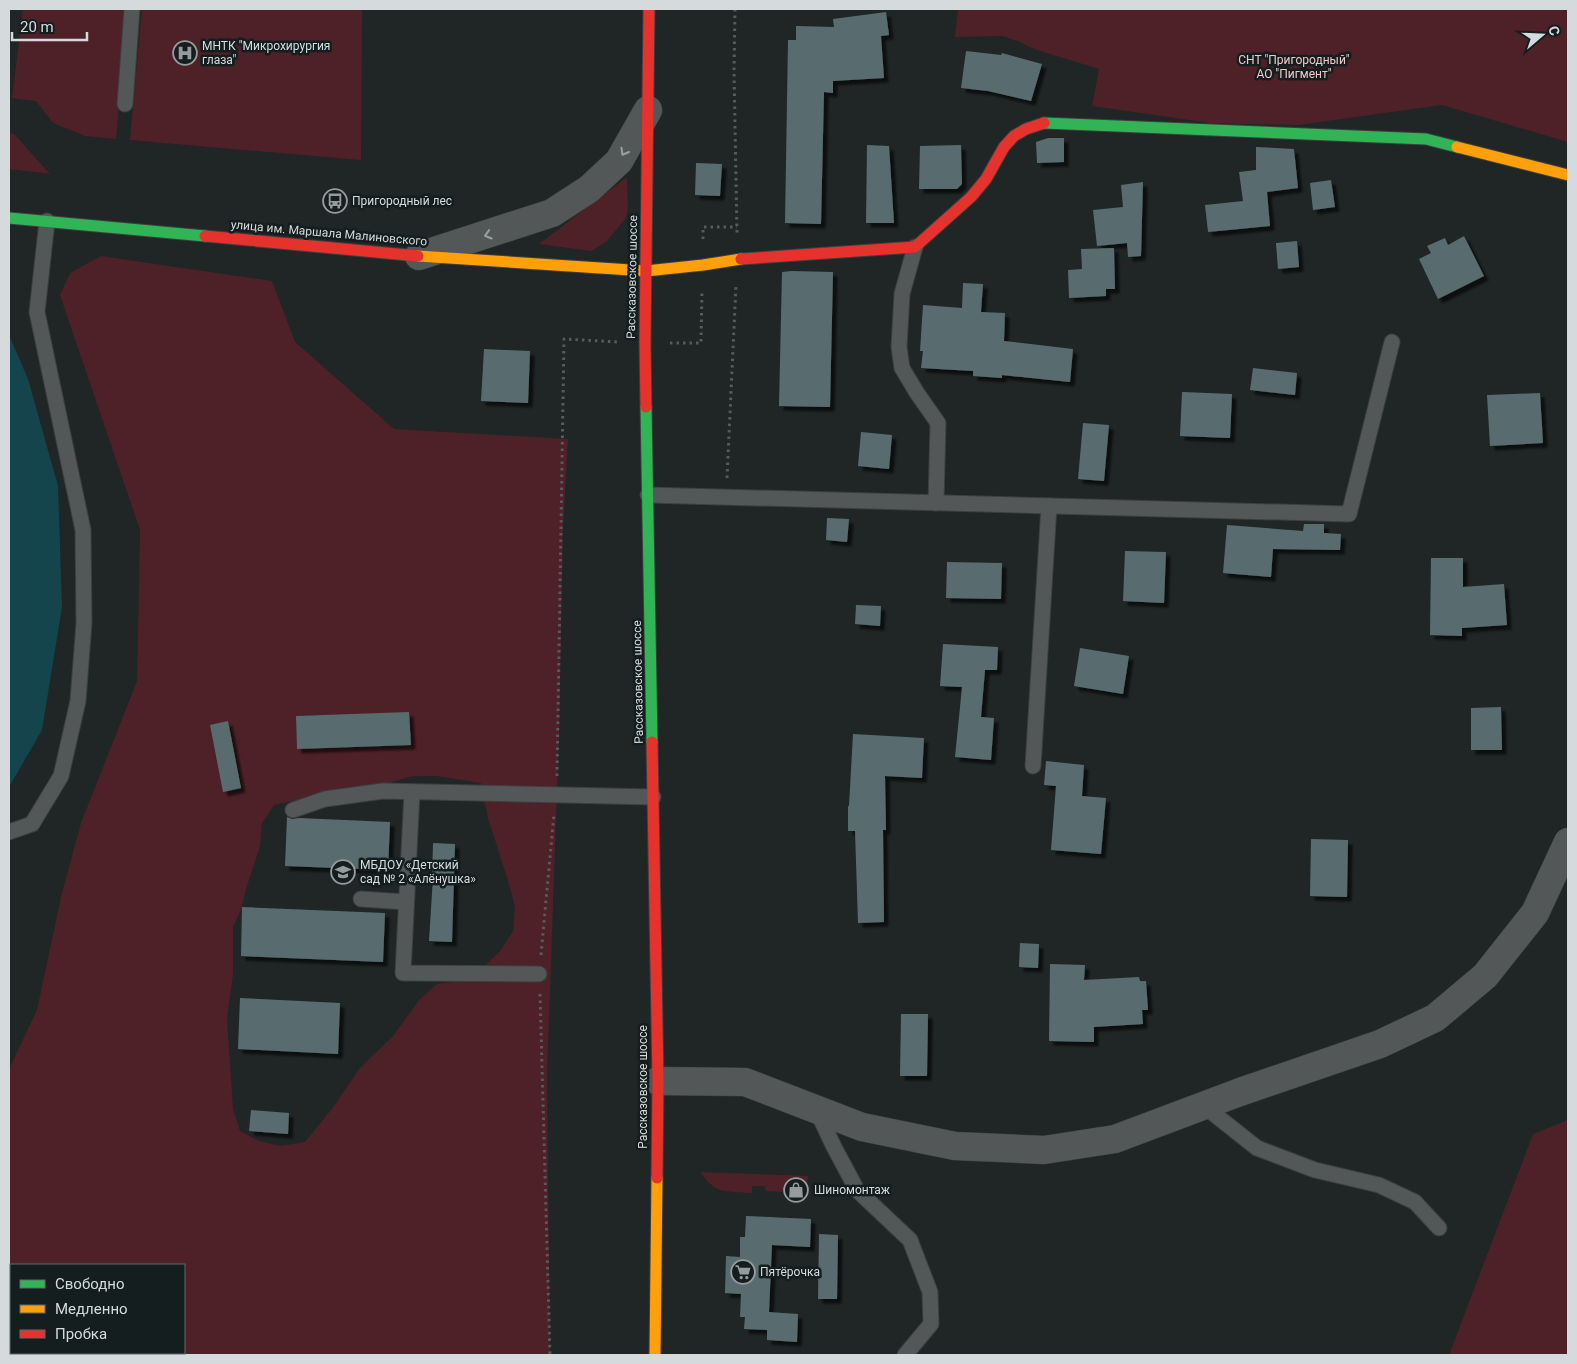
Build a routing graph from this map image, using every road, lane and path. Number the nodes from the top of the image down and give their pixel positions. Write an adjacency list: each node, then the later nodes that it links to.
1 (132, 9): 3 (lane)
2 (649, 9): 4 (street, Рассказовское шоссе)
3 (125, 104)
4 (648, 110): 10 (street, one-way to 10); 12 (street, Рассказовское шоссе)
5 (1568, 175): 9 (street)
6 (9, 218): 7 (street, улица им. Маршала Малиновского)
7 (46, 221): 10 (street, улица им. Маршала Малиновского); 23 (lane)
8 (737, 227): 11 (path)
9 (915, 247): 11 (street, улица им. Маршала Малиновского); 16 (lane)
10 (419, 256): 12 (street, улица им. Маршала Малиновского)
11 (703, 266): 12 (street, улица им. Маршала Малиновского); 14 (path)
12 (646, 271): 14 (street, Рассказовское шоссе)
13 (1392, 342): 17 (lane)
14 (645, 343): 15 (street, Рассказовское шоссе); 20 (path)
15 (648, 495): 16 (lane); 21 (street, Рассказовское шоссе)
16 (936, 503): 17 (lane)
17 (1049, 506): 18 (lane)
18 (1032, 766)
19 (412, 792): 20 (lane); 22 (lane); 26 (lane)
20 (556, 795): 21 (lane); 27 (path)
21 (654, 797): 28 (street, Рассказовское шоссе)
22 (293, 810)
23 (9, 832)
24 (1568, 842): 29 (street)
25 (361, 899): 26 (lane)
26 (406, 902): 27 (lane)
27 (539, 974): 32 (path)
28 (658, 1081): 30 (street); 33 (street, Рассказовское шоссе)
29 (1204, 1106): 30 (street); 31 (lane)
30 (816, 1109): 34 (lane)
31 (1440, 1228)
32 (550, 1355)
33 (656, 1355)
34 (905, 1355)

